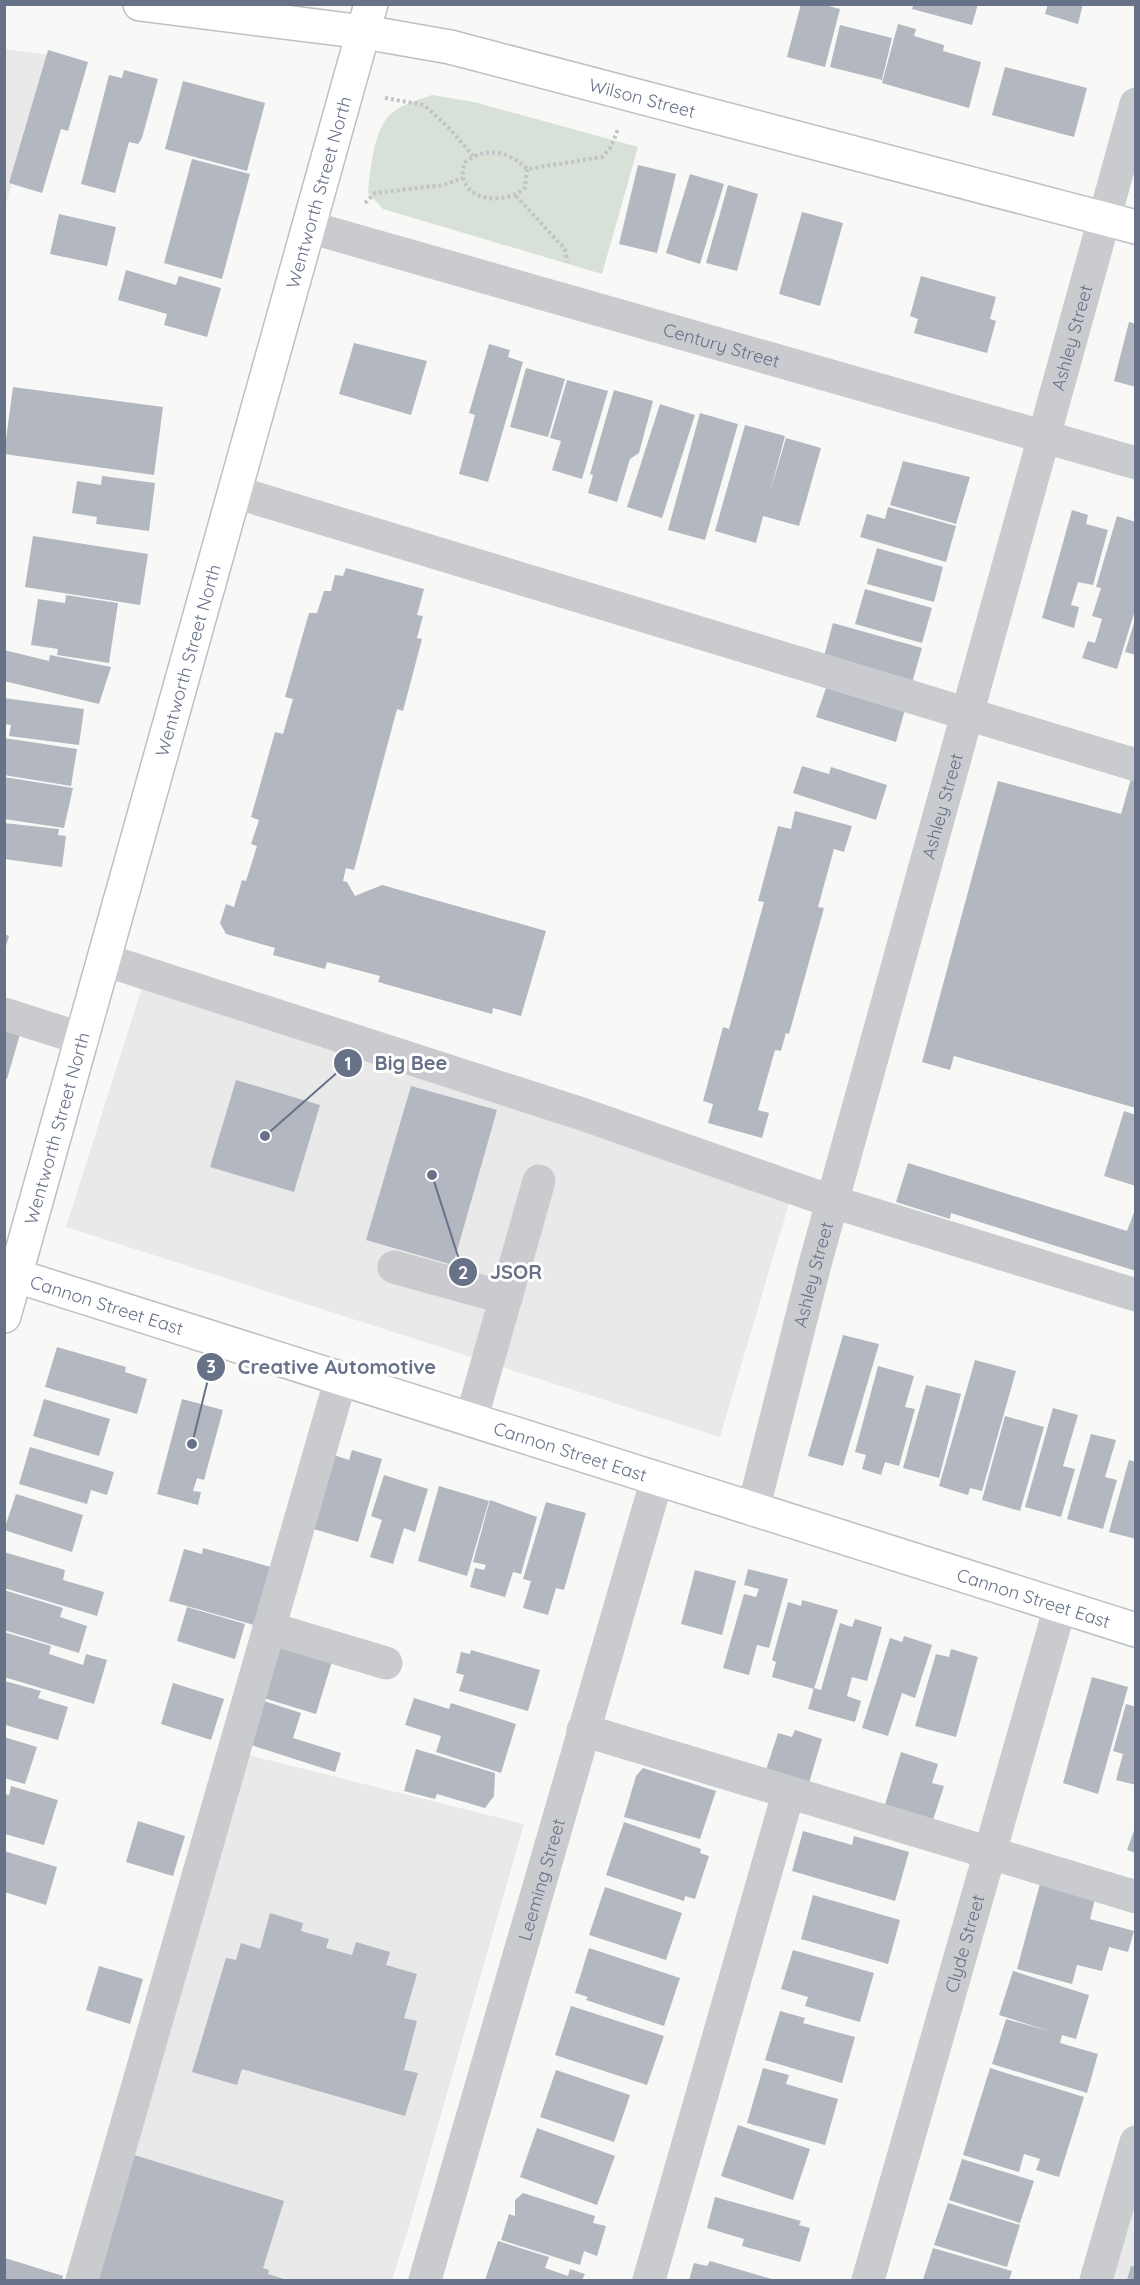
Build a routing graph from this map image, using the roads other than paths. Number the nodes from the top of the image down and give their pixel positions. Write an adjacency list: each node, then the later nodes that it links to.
1 (140, 4): 2 (main road, Wilson Street)
2 (368, 18): 4 (main road, Wilson Street); 5 (main road, Wentworth Street North)
3 (1136, 104): 4 (street, Ashley Street)
4 (1103, 219): 6 (main road, Wilson Street); 7 (street, Ashley Street)
5 (309, 227): 7 (street, Century Street); 9 (main road, Wentworth Street North)
6 (1136, 227)
7 (1044, 437): 8 (street, Century Street); 10 (street, Ashley Street)
8 (1136, 463)
9 (235, 492): 10 (street); 12 (main road, Wentworth Street North)
10 (968, 714): 11 (street); 16 (street, Ashley Street)
11 (1136, 765)
12 (105, 960): 14 (main road, Wentworth Street North); 16 (street)
13 (4, 1014): 14 (street)
14 (83, 1039): 18 (main road, Wentworth Street North)
15 (539, 1181): 20 (street)
16 (833, 1202): 19 (street); 25 (street, Ashley Street)
17 (394, 1267): 20 (street)
18 (10, 1273): 21 (main road, Wentworth Street North); 22 (main road, Cannon Street East)
19 (1136, 1295)
20 (506, 1298): 23 (street)
21 (4, 1316)
22 (341, 1378): 23 (main road, Cannon Street East); 27 (street)
23 (471, 1420): 24 (main road, Cannon Street East)
24 (657, 1479): 25 (main road, Cannon Street East); 30 (street, Leeming Street)
25 (753, 1510): 26 (main road, Cannon Street East)
26 (1060, 1607): 28 (main road, Cannon Street East); 32 (street, Clyde Street)
27 (269, 1628): 29 (street); 35 (street)
28 (1136, 1630)
29 (386, 1663)
30 (583, 1730): 31 (street); 36 (street, Leeming Street)
31 (788, 1794): 32 (street); 37 (street)
32 (988, 1854): 33 (street); 38 (street, Clyde Street)
33 (1136, 1897)
34 (1136, 2142): 39 (street)
35 (82, 2280)
36 (425, 2280)
37 (650, 2280)
38 (868, 2280)
39 (1096, 2280)

